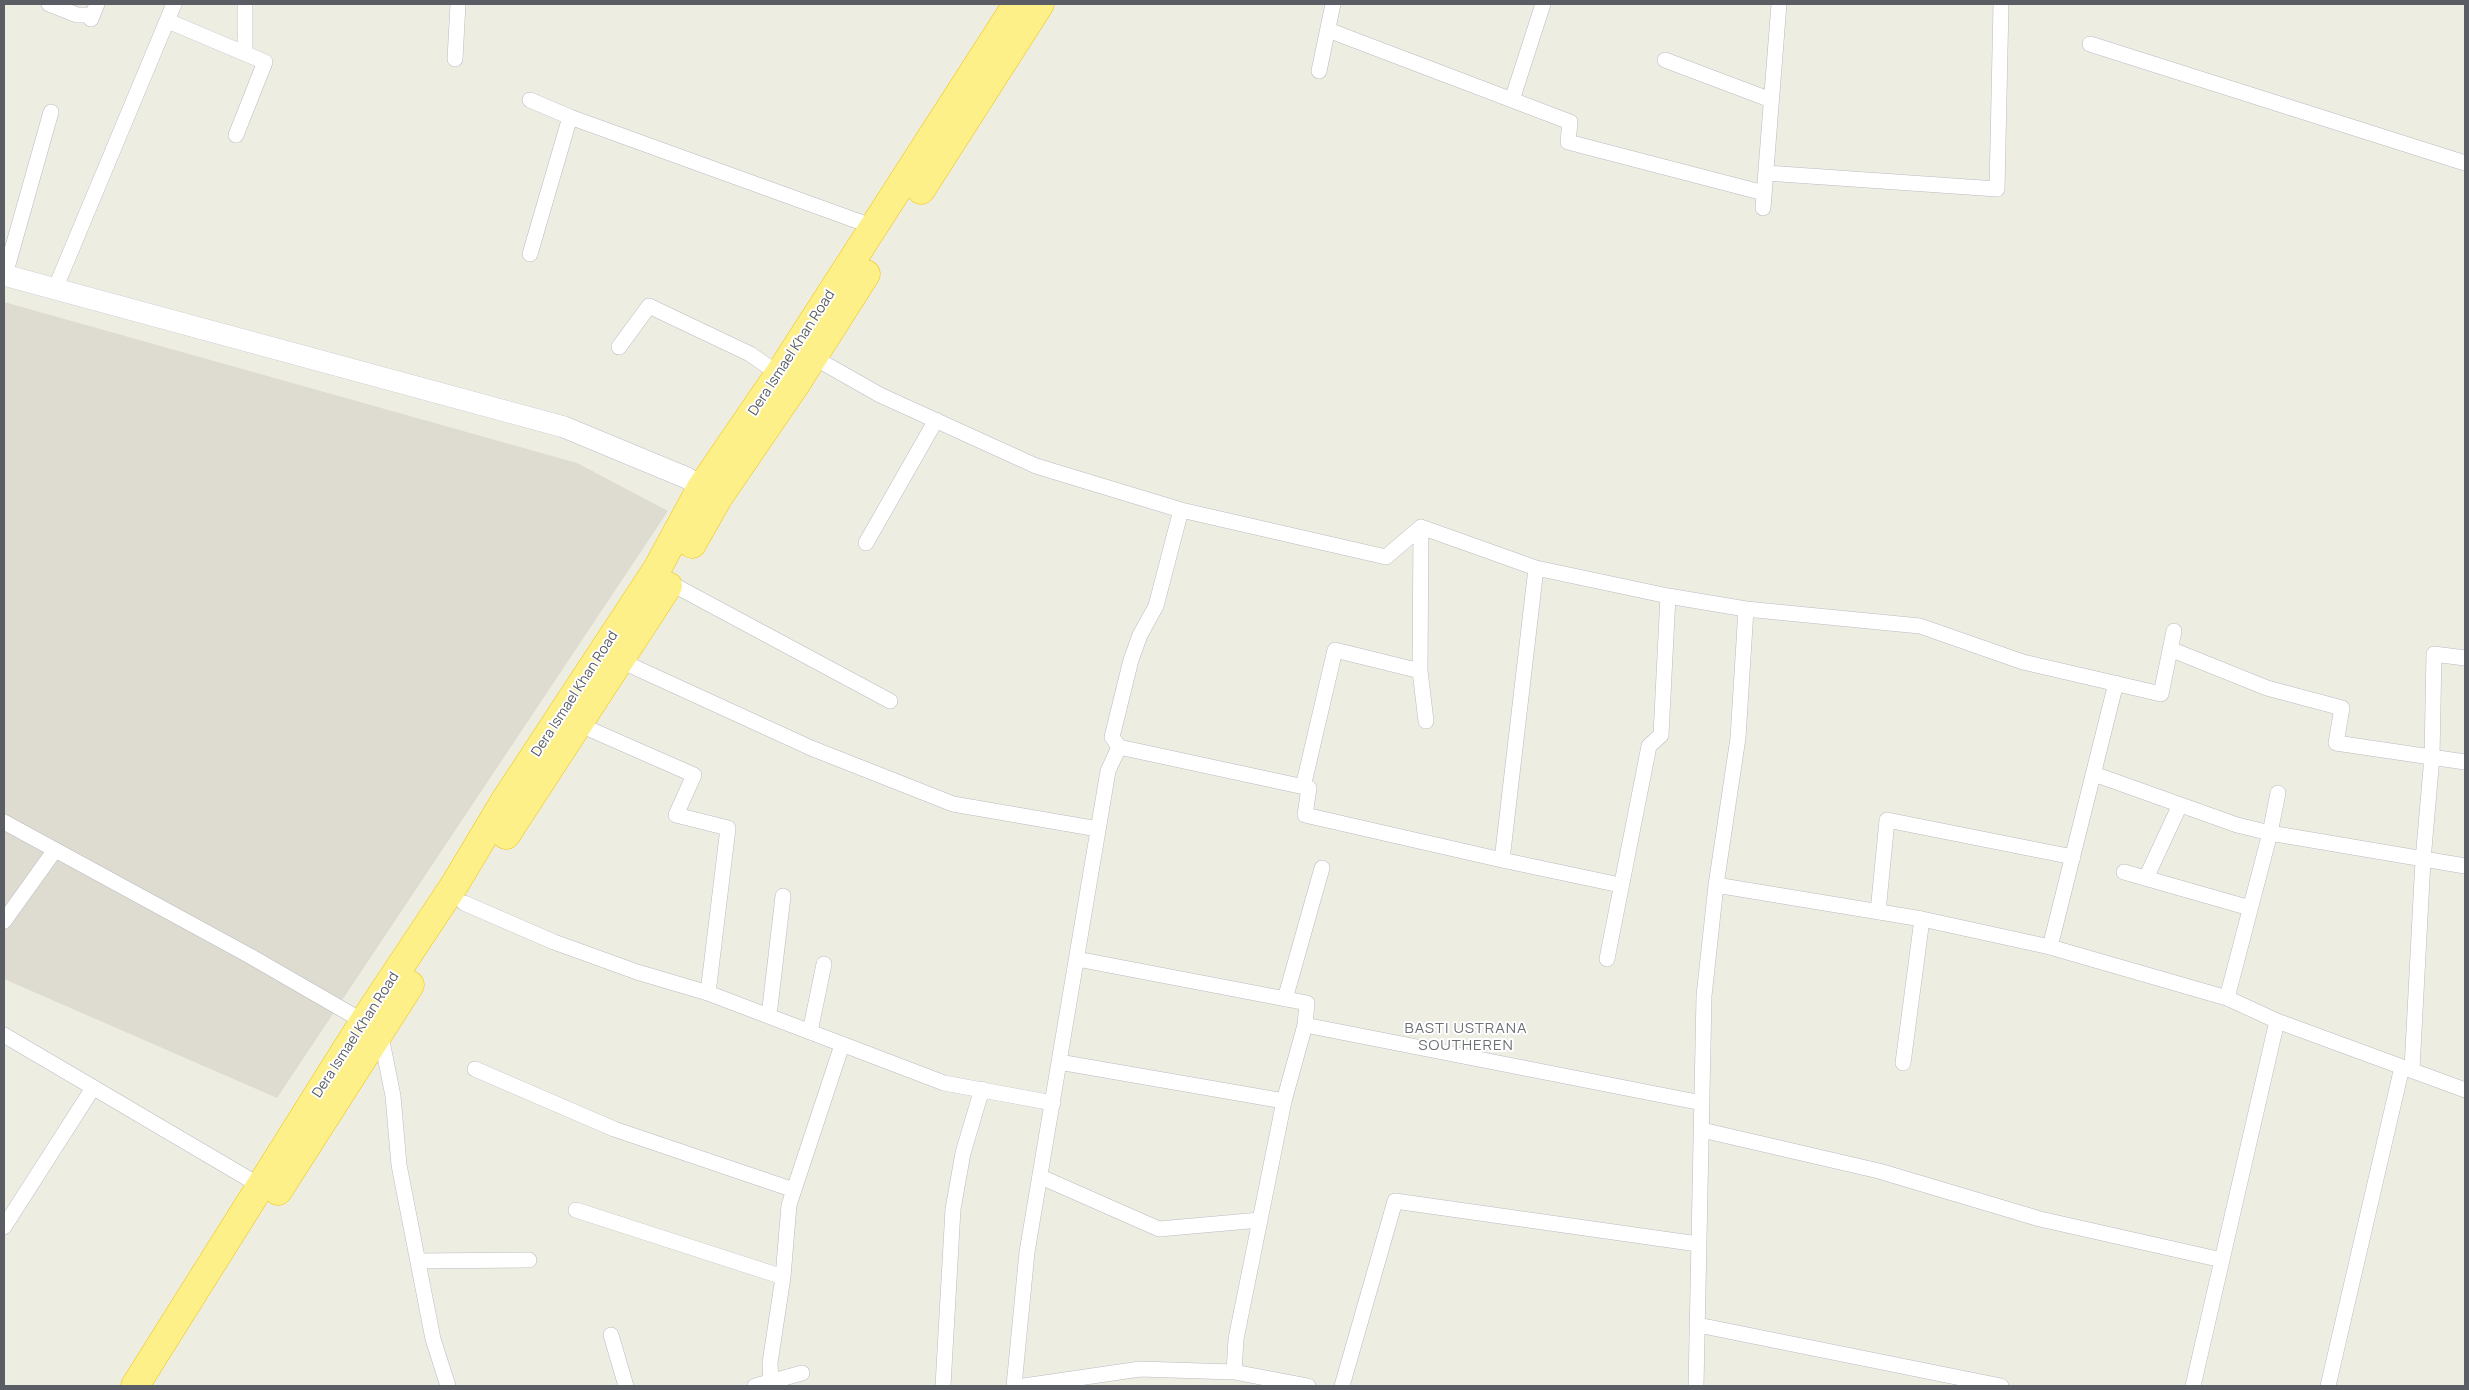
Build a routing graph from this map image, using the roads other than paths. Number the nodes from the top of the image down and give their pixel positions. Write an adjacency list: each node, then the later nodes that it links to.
1 (49, 4): 2 (street)
2 (97, 4)
3 (174, 4): 12 (street)
4 (245, 4): 15 (street)
5 (458, 4): 16 (street)
6 (1017, 4): 27 (highway, Dera Ismael Khan Road)
7 (1040, 4): 32 (highway, Dera Ismael Khan Road)
8 (1333, 4): 13 (street)
9 (1543, 4): 20 (street)
10 (1779, 4): 21 (street)
11 (2000, 4): 26 (street)
12 (168, 21): 15 (street); 30 (street)
13 (1328, 30): 18 (street); 20 (street)
14 (2090, 44): 25 (street)
15 (245, 53): 24 (street)
16 (455, 59)
17 (1665, 60): 21 (street)
18 (1319, 71)
19 (530, 100): 23 (street)
20 (1512, 100): 26 (street)
21 (1771, 100): 26 (street)
22 (51, 112): 29 (street)
23 (570, 117): 27 (street); 28 (street)
24 (236, 136)
25 (2465, 163)
26 (1766, 173)
27 (874, 226): 33 (highway, Dera Ismael Khan Road)
28 (530, 254)
29 (4, 275): 30 (street)
30 (55, 289): 35 (street)
31 (619, 347): 33 (street)
32 (813, 357): 34 (street); 35 (highway, Dera Ismael Khan Road)
33 (780, 374): 35 (highway, Dera Ismael Khan Road)
34 (936, 420): 36 (street); 38 (street)
35 (709, 493): 40 (highway, Dera Ismael Khan Road); 88 (highway, Dera Ismael Khan Road)
36 (1181, 510): 37 (street); 52 (street)
37 (1421, 527): 39 (street); 47 (street)
38 (866, 542)
39 (1536, 568): 41 (street); 64 (street)
40 (670, 583): 46 (highway, Dera Ismael Khan Road); 49 (street)
41 (1668, 596): 42 (street); 70 (street)
42 (1746, 609): 48 (street); 71 (street)
43 (2174, 631): 44 (street)
44 (2170, 649): 48 (street); 53 (street)
45 (2465, 658): 53 (street)
46 (620, 661): 51 (highway, Dera Ismael Khan Road); 60 (street)
47 (1420, 671): 50 (street); 56 (street)
48 (2116, 683): 55 (street)
49 (890, 701)
50 (1426, 721)
51 (578, 724): 73 (highway, Dera Ismael Khan Road); 82 (street)
52 (1120, 747): 56 (street); 60 (street)
53 (2432, 757): 54 (street); 65 (street)
54 (2465, 762)
55 (2094, 774): 58 (street); 63 (street)
56 (1303, 787): 64 (street)
57 (2278, 793): 61 (street)
58 (2180, 805): 61 (street); 69 (street)
59 (4, 822): 62 (street)
60 (1098, 829): 80 (street)
61 (2270, 833): 65 (street); 74 (street)
62 (55, 850): 77 (street); 88 (street)
63 (2073, 857): 75 (street); 78 (street)
64 (1502, 860): 70 (street)
65 (2423, 860): 66 (street); 94 (street)
66 (2465, 866)
67 (1322, 868): 84 (street)
68 (2124, 872): 69 (street)
69 (2146, 878): 74 (street)
70 (1620, 884): 79 (street)
71 (1716, 885): 75 (street); 101 (street)
72 (782, 896): 85 (street)
73 (464, 903): 82 (street); 88 (highway, Dera Ismael Khan Road)
74 (2250, 908): 83 (street)
75 (1878, 912): 76 (street)
76 (1922, 919): 78 (street); 93 (street)
77 (4, 921)
78 (2050, 947): 83 (street)
79 (1607, 959)
80 (1076, 960): 84 (street); 92 (street)
81 (824, 964): 89 (street)
82 (708, 993): 85 (street)
83 (2227, 998): 86 (street)
84 (1285, 999): 87 (street)
85 (769, 1016): 89 (street)
86 (2278, 1021): 94 (street); 111 (street)
87 (1305, 1025): 99 (street); 101 (street)
88 (372, 1026): 104 (highway, Dera Ismael Khan Road); 112 (street); 121 (highway, Dera Ismael Khan Road)
89 (810, 1032): 91 (street)
90 (4, 1034): 96 (street)
91 (842, 1045): 97 (street); 105 (street)
92 (1059, 1062): 99 (street); 100 (street)
93 (1903, 1063)
94 (2407, 1068): 98 (street); 133 (street)
95 (475, 1069): 105 (street)
96 (93, 1088): 104 (street); 108 (street)
97 (982, 1089): 100 (street); 125 (street)
98 (2465, 1090)
99 (1284, 1101): 107 (street)
100 (1053, 1103): 103 (street)
101 (1702, 1103): 102 (street)
102 (1702, 1130): 109 (street); 111 (street)
103 (1041, 1177): 107 (street); 126 (street)
104 (259, 1185): 120 (highway, Dera Ismael Khan Road)
105 (794, 1190): 113 (street)
106 (576, 1210): 113 (street)
107 (1260, 1220): 117 (street)
108 (4, 1227)
109 (1698, 1244): 114 (street); 129 (street)
110 (529, 1260): 112 (street)
111 (2222, 1260): 132 (street)
112 (418, 1261): 122 (street)
113 (783, 1277): 118 (street)
114 (1698, 1325): 119 (street); 130 (street)
115 (611, 1335): 123 (street)
116 (802, 1373): 118 (street)
117 (1242, 1378): 127 (street); 128 (street)
118 (771, 1382): 124 (street)
119 (1974, 1384): 131 (street)
120 (135, 1386)
121 (158, 1386)
122 (448, 1386)
123 (626, 1386)
124 (755, 1386)
125 (943, 1386)
126 (1014, 1386)
127 (1024, 1386)
128 (1308, 1386)
129 (1342, 1386)
130 (1696, 1386)
131 (2002, 1386)
132 (2193, 1386)
133 (2328, 1386)

